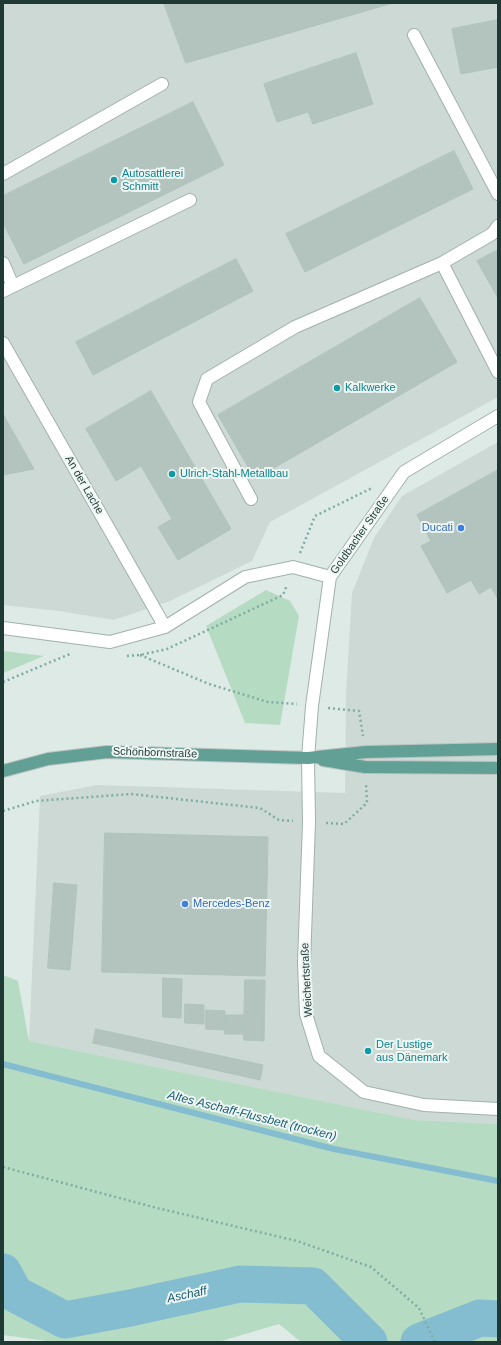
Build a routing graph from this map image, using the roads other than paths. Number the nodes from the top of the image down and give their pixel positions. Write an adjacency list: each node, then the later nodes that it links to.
1 (414, 35): 4 (street)
2 (162, 84): 3 (street)
3 (3, 174)
4 (498, 194)
5 (190, 200): 9 (street)
6 (498, 226): 8 (street)
7 (3, 263): 9 (street)
8 (442, 263): 11 (street); 13 (street)
9 (8, 288)
10 (3, 343): 15 (street, An der Lache)
11 (498, 372)
12 (498, 416): 14 (street, Goldbacher Straße)
13 (251, 499)
14 (330, 577): 15 (street); 18 (street, Goldbacher Straße)
15 (165, 627): 16 (street)
16 (3, 628)
17 (498, 750): 18 (main road, Schönbornstraße)
18 (308, 758): 19 (main road, Schönbornstraße); 20 (main road, Schönbornstraße); 21 (street, Weichertstraße)
19 (498, 768)
20 (3, 771)
21 (498, 1109)

